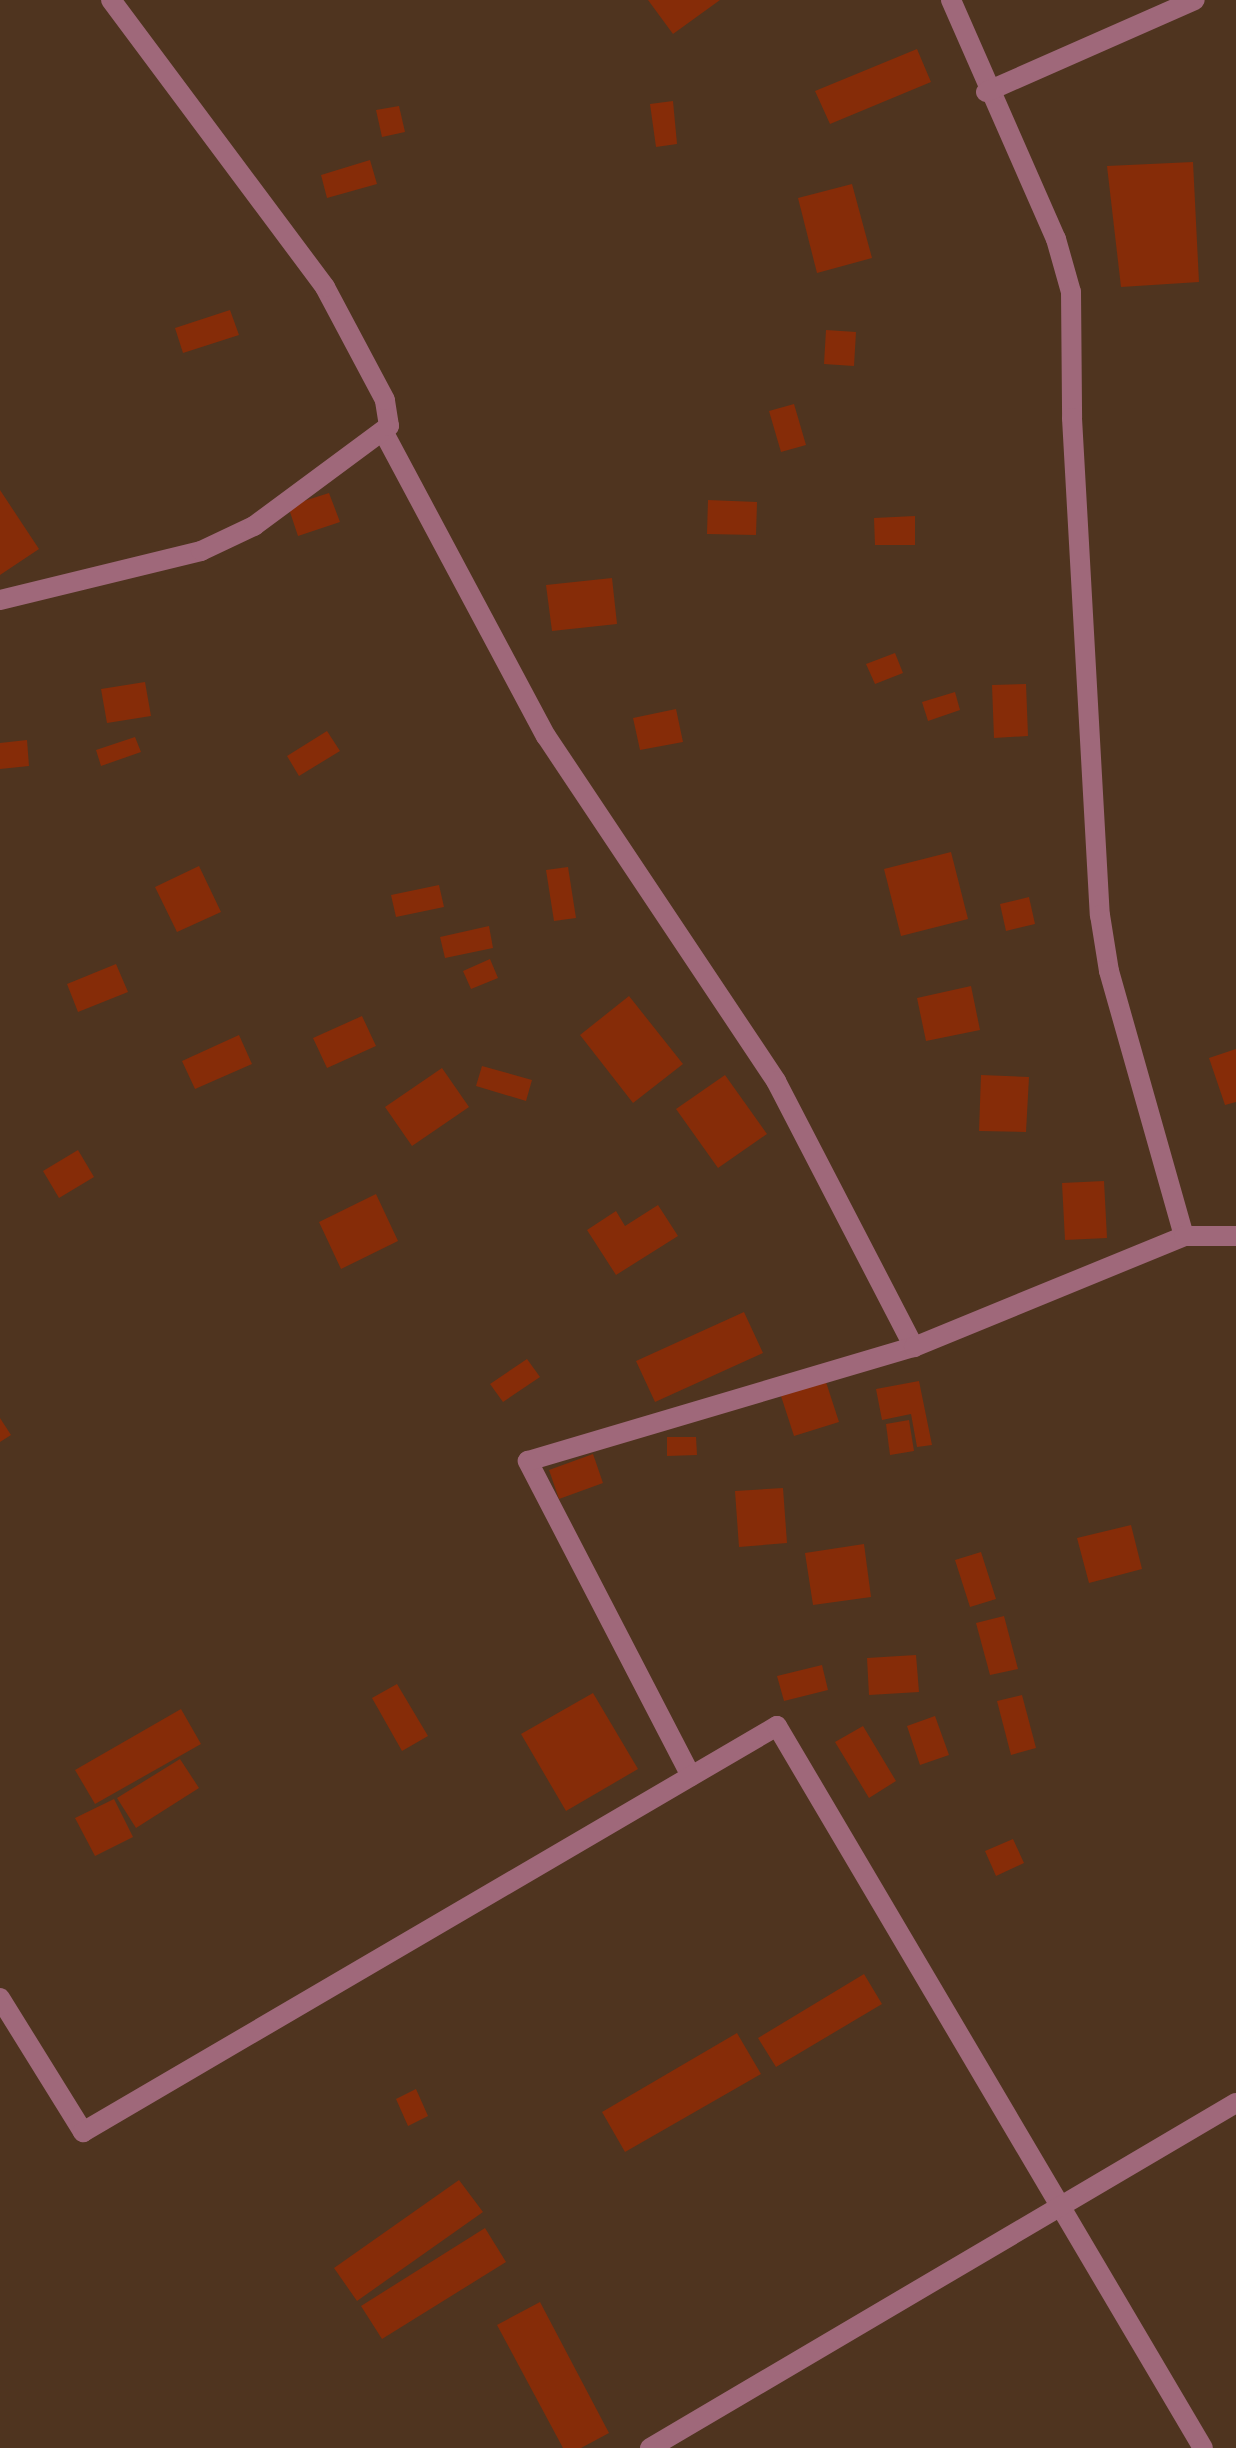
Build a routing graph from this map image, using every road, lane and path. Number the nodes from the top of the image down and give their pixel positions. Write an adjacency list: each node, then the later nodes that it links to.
1 (111, 0): 5 (street)
2 (950, 0): 4 (street)
3 (1195, 0): 4 (street)
4 (986, 92): 7 (street)
5 (384, 433): 6 (street); 9 (street)
6 (0, 600)
7 (1184, 1236): 8 (street); 9 (street)
8 (1236, 1236)
9 (914, 1347): 10 (street)
10 (691, 1776): 11 (street); 13 (street)
11 (0, 1998)
12 (1236, 2103): 13 (street)
13 (1063, 2205): 14 (street); 15 (street)
14 (650, 2448)
15 (1204, 2448)

